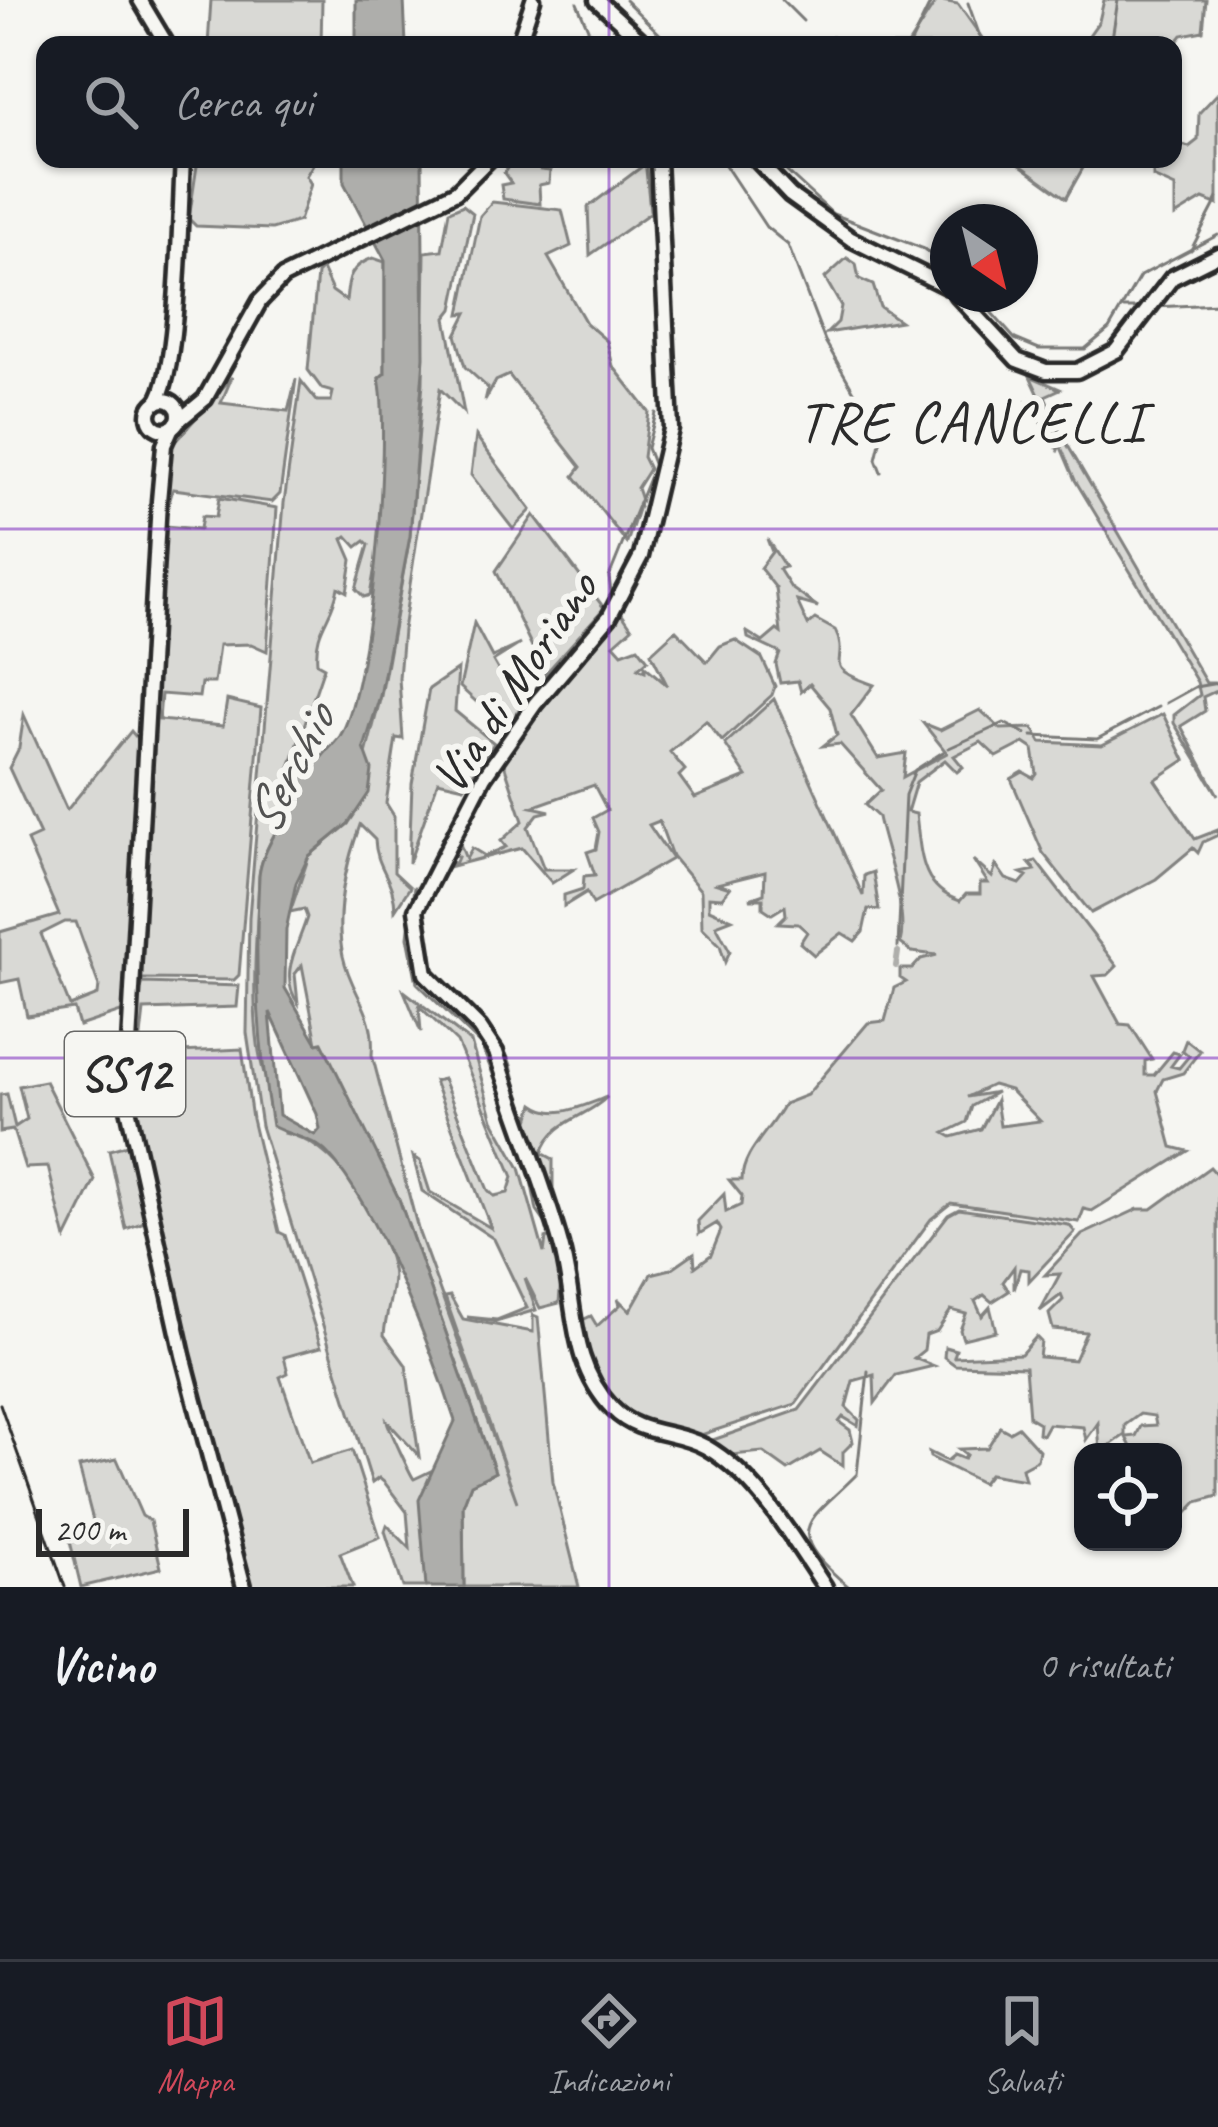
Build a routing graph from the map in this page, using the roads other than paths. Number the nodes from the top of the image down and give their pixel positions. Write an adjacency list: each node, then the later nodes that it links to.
1 (140, 0): 4 (main road)
2 (597, 0): 6 (main road)
3 (533, 3): 5 (main road)
4 (161, 36)
5 (521, 36)
6 (636, 36)
7 (182, 168): 14 (main road, SS12)
8 (480, 168): 15 (main road)
9 (658, 168): 22 (main road, Via di Moriano)
10 (764, 168): 12 (main road)
11 (1218, 255): 13 (main road)
12 (930, 277)
13 (972, 312)
14 (168, 361): 16 (main road, SS12); 17 (main road, SS12)
15 (208, 395): 16 (main road); 18 (main road)
16 (172, 402): 17 (main road); 18 (main road, SS12)
17 (156, 403): 19 (main road, SS12)
18 (174, 425): 19 (main road); 20 (main road, SS12)
19 (155, 427): 20 (main road, SS12)
20 (163, 453): 21 (main road, SS12)
21 (244, 1587)
22 (825, 1587)

